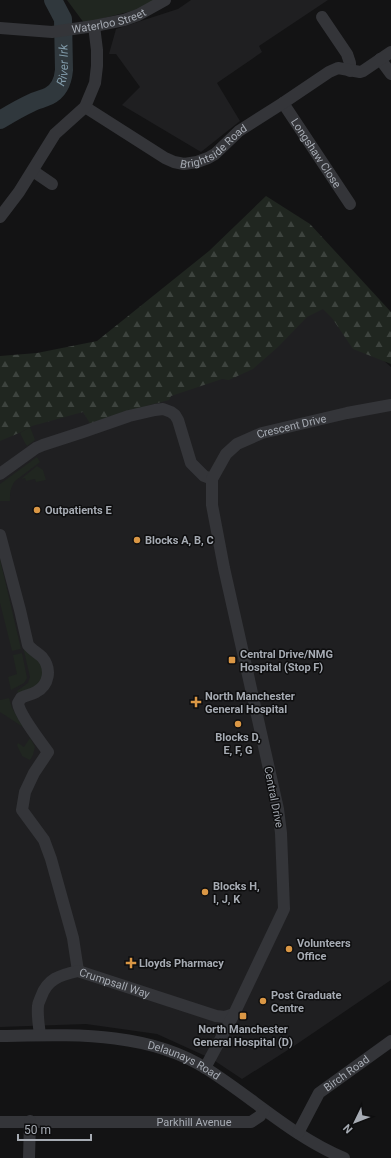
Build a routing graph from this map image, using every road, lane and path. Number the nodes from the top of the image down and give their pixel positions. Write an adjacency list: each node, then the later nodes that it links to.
1 (165, 0): 3 (street, Waterloo Street)
2 (322, 17): 7 (street)
3 (94, 26): 4 (street, Waterloo Street); 10 (street)
4 (0, 28)
5 (391, 52): 6 (street, Brightside Road)
6 (380, 59): 7 (street, Brightside Road); 8 (street)
7 (350, 71): 9 (street, Brightside Road)
8 (391, 74)
9 (283, 103): 10 (street, Brightside Road); 13 (street, Longshaw Close)
10 (85, 107): 11 (street)
11 (33, 171): 12 (street); 14 (street)
12 (52, 184)
13 (350, 204)
14 (0, 217)
15 (391, 405): 17 (street, Crescent Drive)
16 (0, 474): 17 (street)
17 (212, 479): 20 (street, Central Drive)
18 (0, 535): 19 (street)
19 (78, 971): 20 (street, Crumpsall Way); 21 (street, Crumpsall Way)
20 (234, 1014): 24 (street, Central Drive)
21 (40, 1035): 22 (street, Delaunays Road); 24 (street, Delaunays Road)
22 (0, 1036)
23 (391, 1041): 28 (street, Birch Road)
24 (205, 1068): 25 (street, Delaunays Road)
25 (264, 1110): 26 (street, Parkhill Avenue); 28 (street, Delaunays Road)
26 (30, 1121): 27 (street, Parkhill Avenue); 30 (street)
27 (0, 1122)
28 (298, 1133): 29 (street, Delaunays Road)
29 (336, 1157)
30 (29, 1158)

